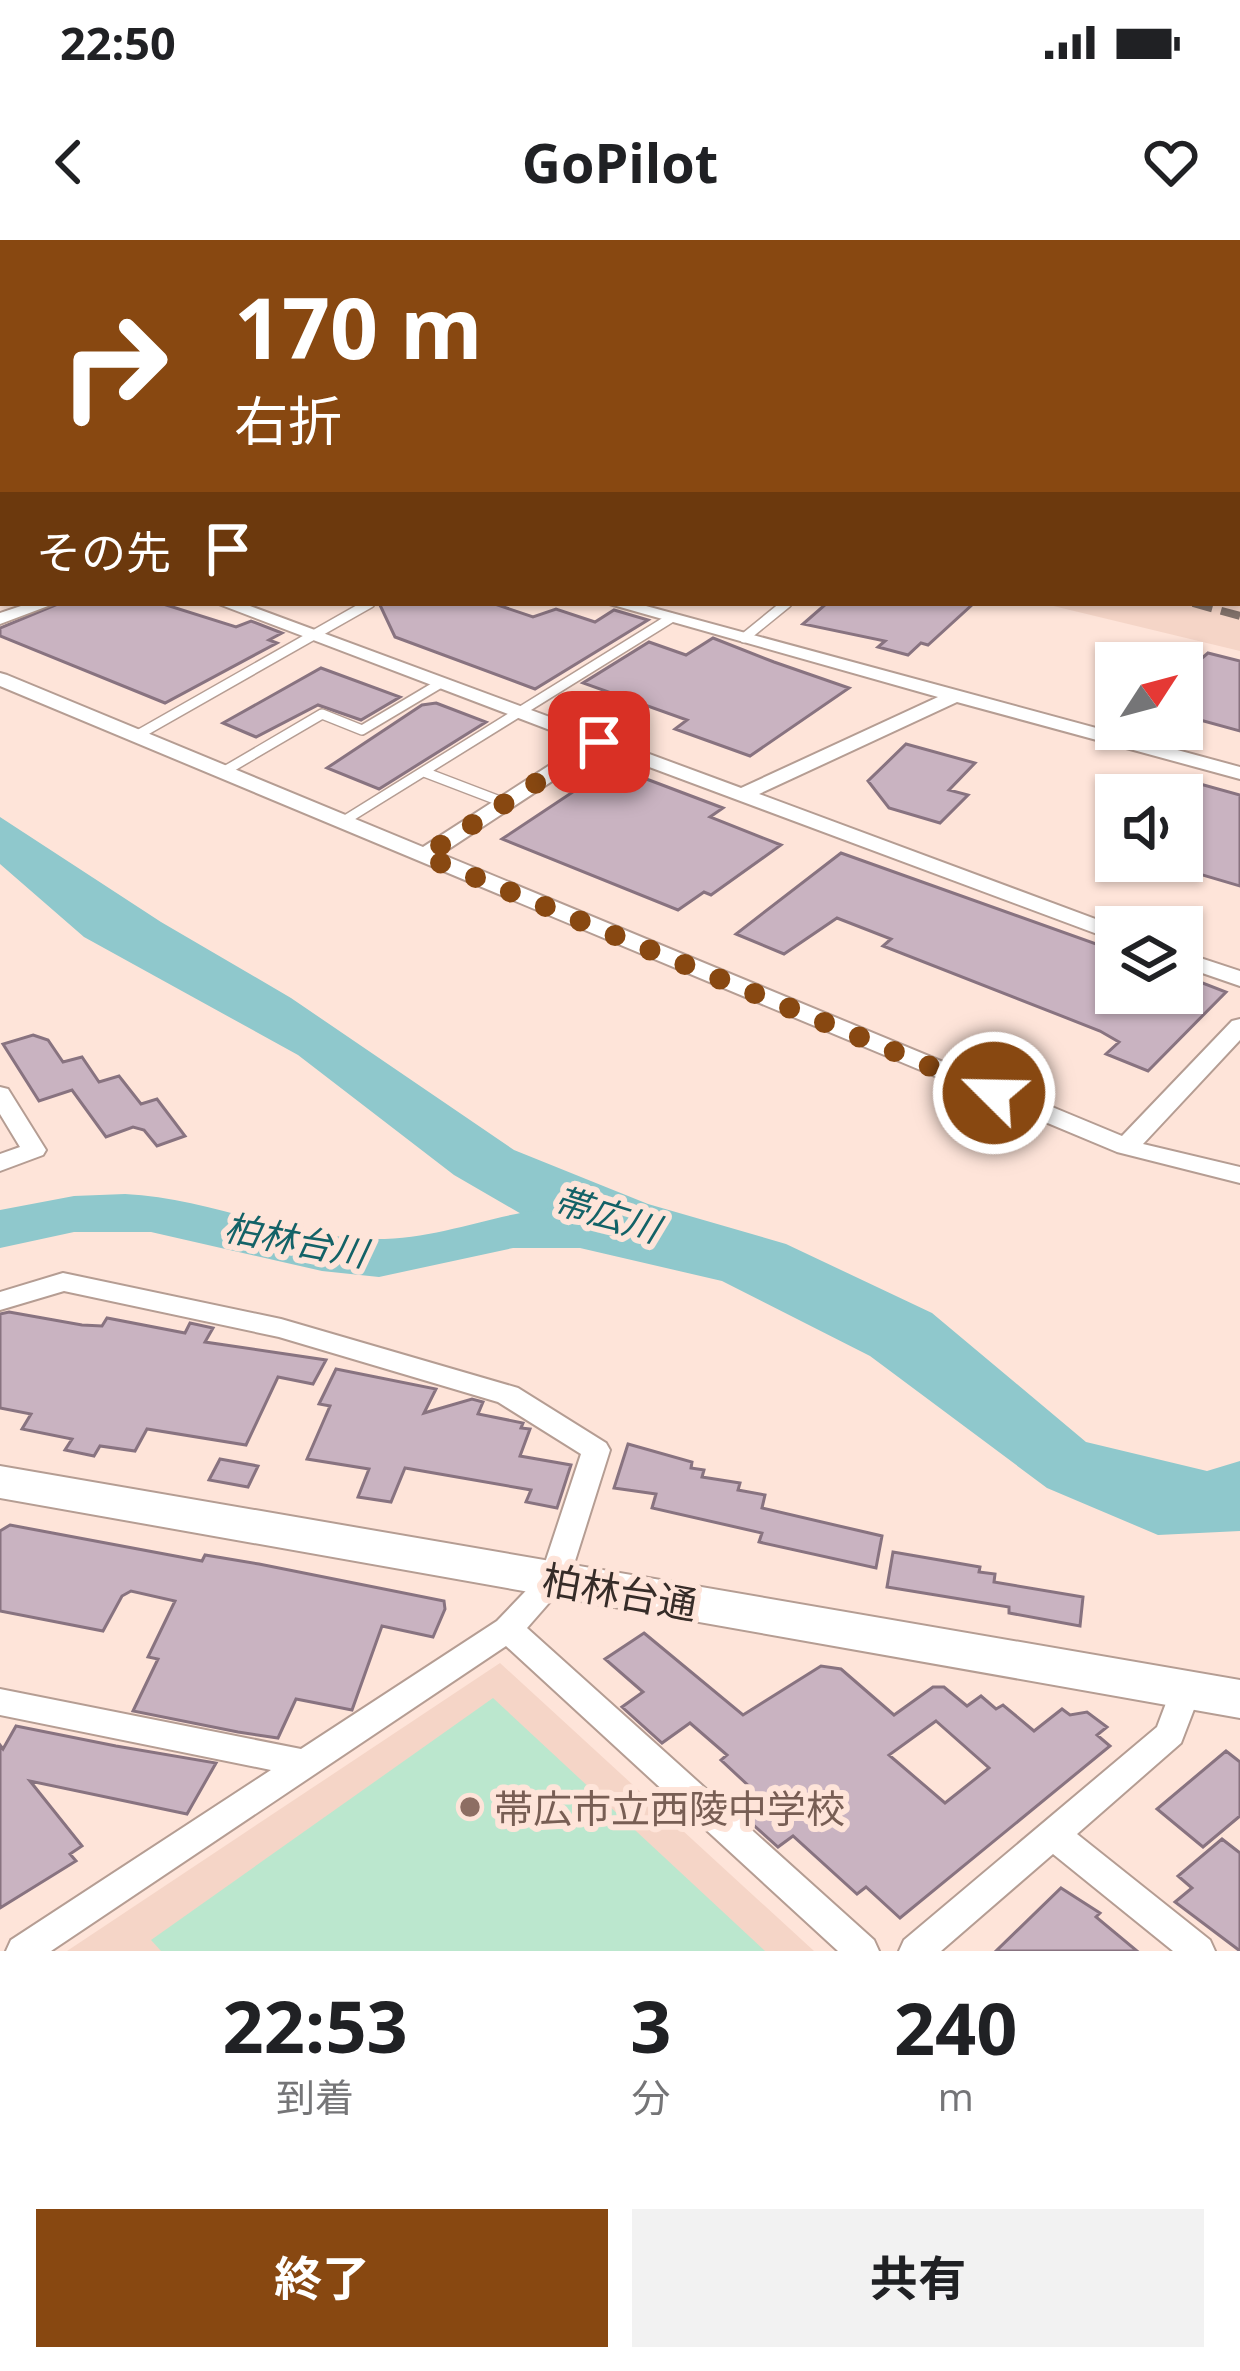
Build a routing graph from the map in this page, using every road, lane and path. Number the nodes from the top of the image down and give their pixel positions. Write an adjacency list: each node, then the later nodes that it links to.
1 (38, 606): 7 (street)
2 (233, 606): 8 (street)
3 (365, 606): 8 (lane)
4 (626, 606): 6 (street)
5 (784, 606): 9 (lane)
6 (671, 618): 9 (street); 13 (lane)
7 (0, 619)
8 (313, 635): 11 (street); 14 (lane)
9 (744, 638): 12 (street)
10 (0, 679): 14 (street)
11 (441, 683): 13 (street); 16 (lane)
12 (955, 696): 18 (street); 19 (street)
13 (517, 712): 15 (street); 17 (lane)
14 (136, 736): 16 (street)
15 (599, 742): 19 (street); 20 (street)
16 (223, 772): 21 (street)
17 (424, 772): 20 (lane); 21 (lane)
18 (1240, 773)
19 (741, 795): 23 (street)
20 (505, 803): 22 (street)
21 (343, 821): 22 (street)
22 (424, 856): 28 (street)
23 (1095, 926)
24 (1203, 966): 25 (street)
25 (1240, 979)
26 (1240, 1026): 28 (street)
27 (0, 1094): 29 (street)
28 (1126, 1147): 30 (street)
29 (0, 1163)
30 (1240, 1175)
31 (0, 1301): 33 (street)
32 (0, 1482): 33 (street, 柏林台通)
33 (554, 1580): 34 (street); 35 (street, 柏林台通)
34 (508, 1629): 38 (street); 41 (street)
35 (1185, 1691): 36 (street, 柏林台通); 39 (street)
36 (1240, 1699)
37 (0, 1702): 38 (street)
38 (303, 1763): 40 (street)
39 (1053, 1834): 42 (street); 43 (street)
40 (23, 1951)
41 (862, 1951)
42 (916, 1951)
43 (1198, 1951)

